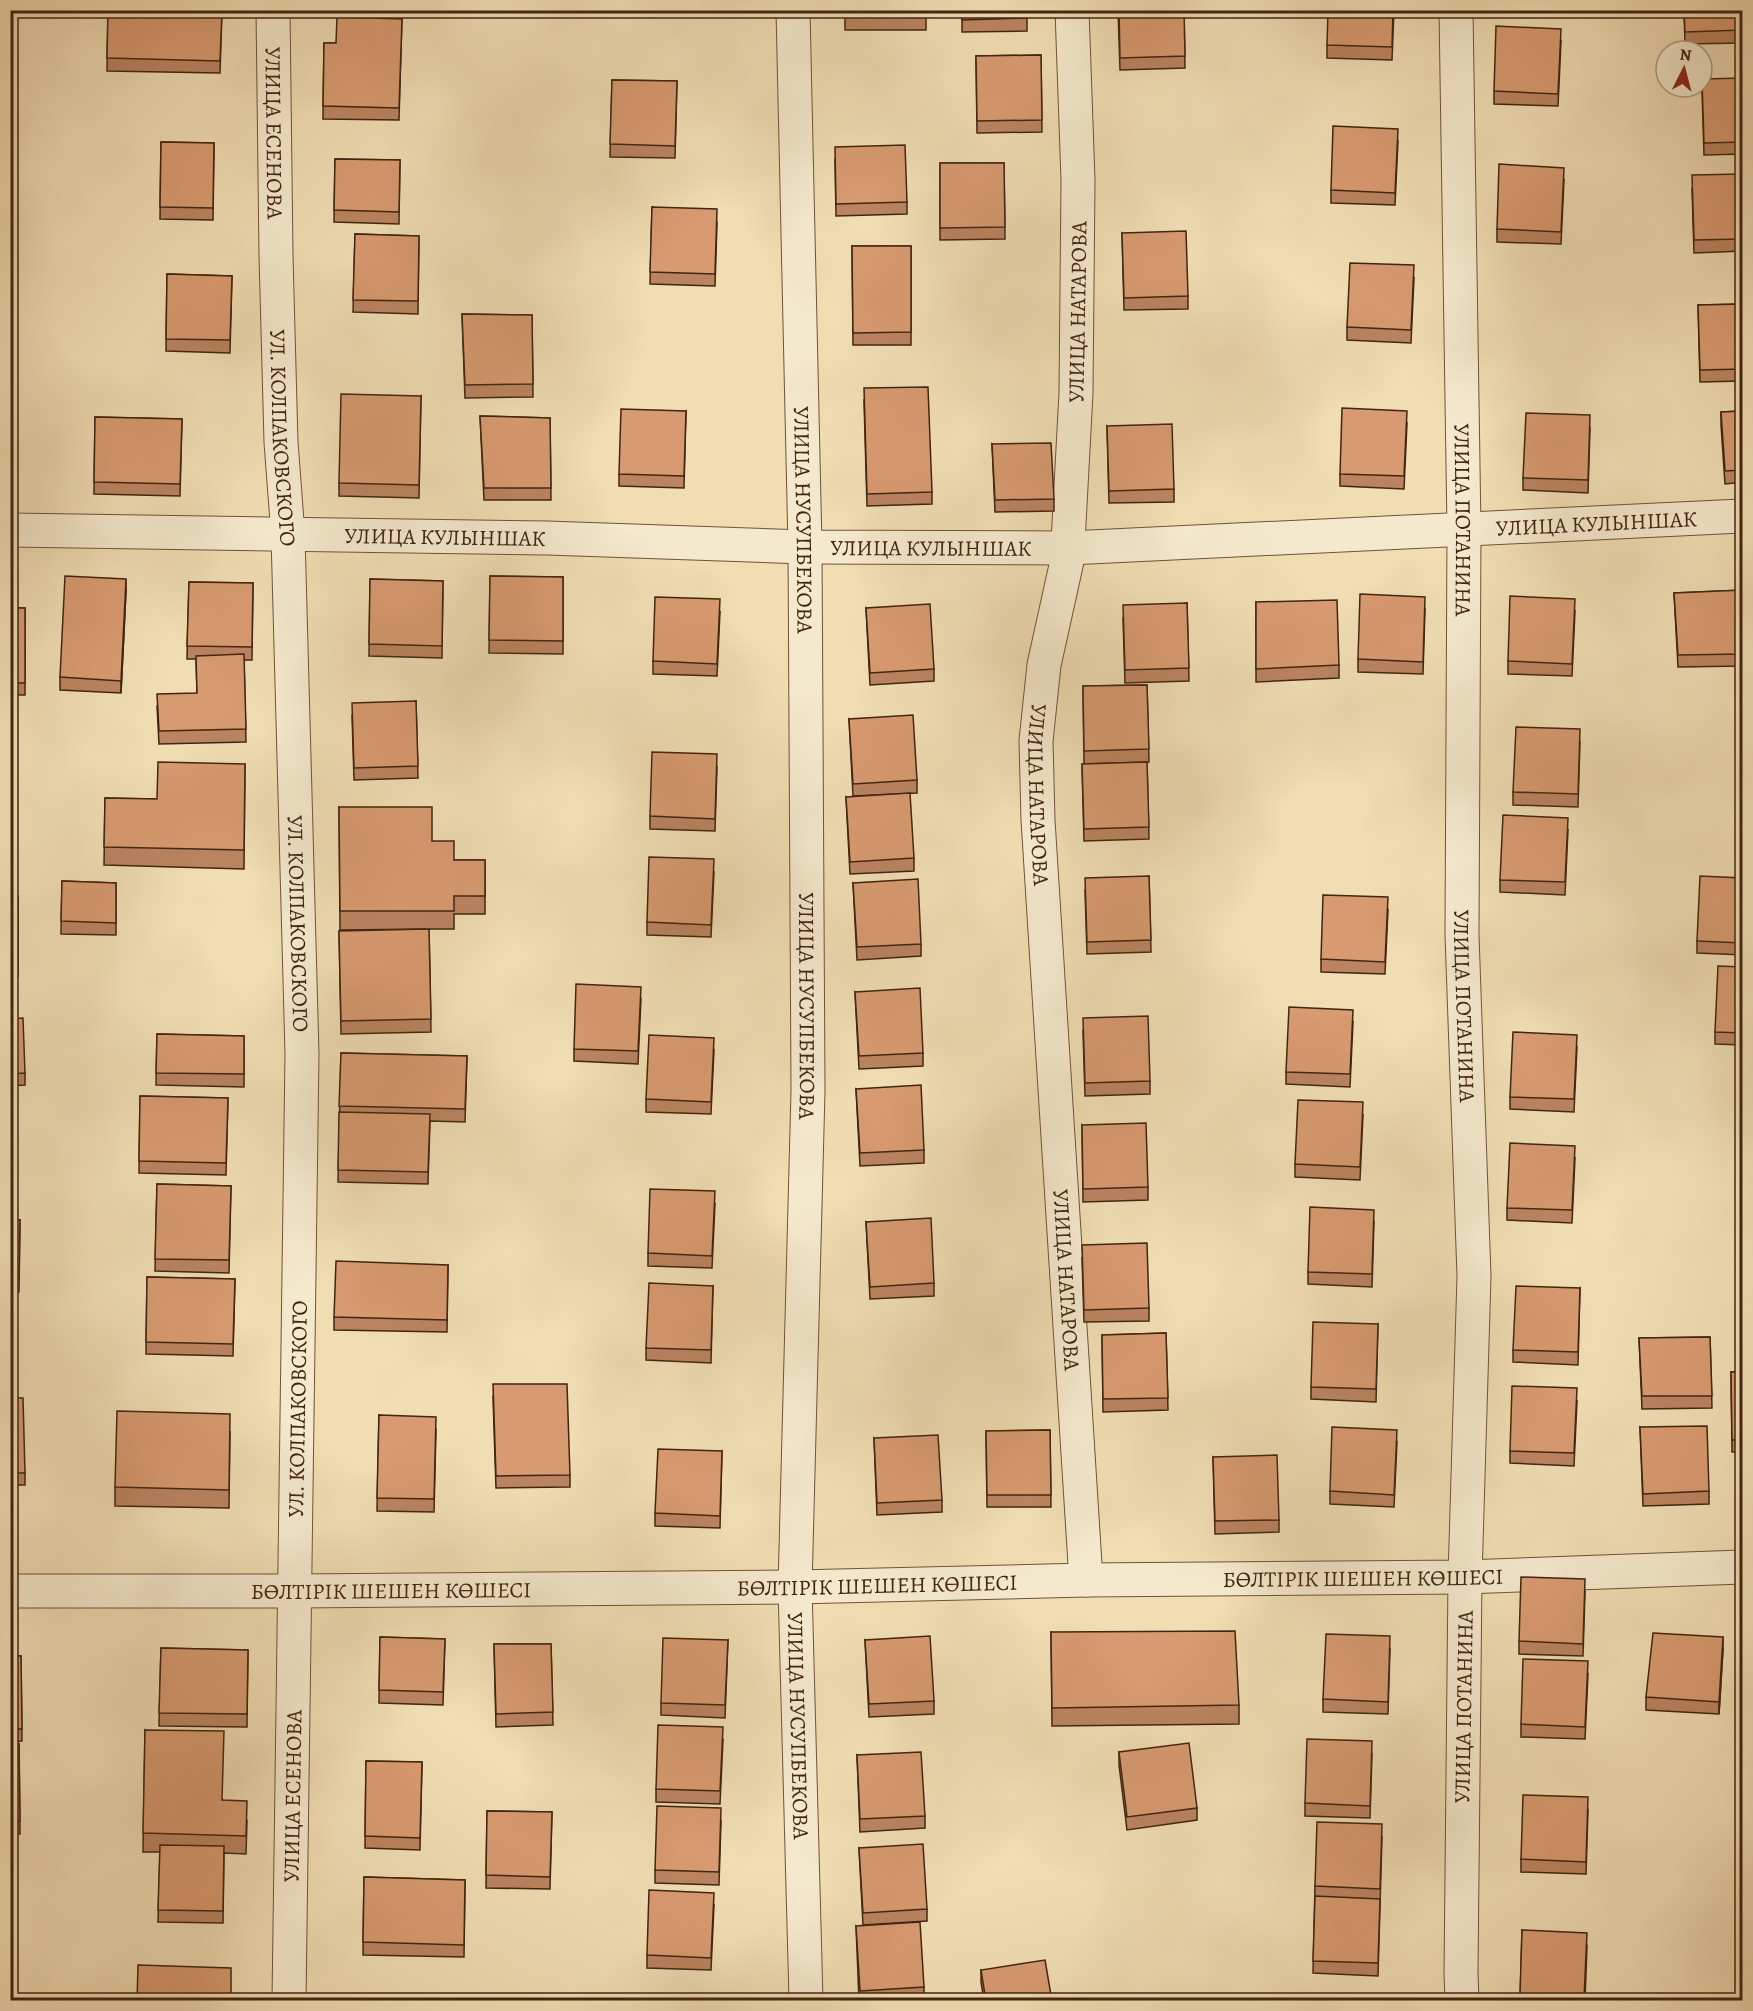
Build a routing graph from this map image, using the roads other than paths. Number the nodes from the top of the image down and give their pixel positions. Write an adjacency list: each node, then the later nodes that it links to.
1 (273, 10): 5 (street, УЛИЦА ЕСЕНОВА)
2 (793, 10): 10 (street, УЛИЦА НУСУПБЕКОВА)
3 (1071, 10): 11 (street, УЛИЦА НАТАРОВА)
4 (1456, 10): 8 (street, УЛИЦА ПОТАНИНА)
5 (276, 256): 9 (street, УЛ. KОЛПАКОВСКОГО)
6 (1743, 516): 8 (street, УЛИЦА КУЛЫНШАК)
7 (10, 530): 9 (street, УЛИЦА КУЛЫНШАК)
8 (1464, 530): 11 (street, УЛИЦА КУЛЫНШАК); 13 (street, УЛИЦА ПОТАНИНА)
9 (288, 535): 10 (street, УЛИЦА КУЛЫНШАК); 17 (street, УЛ. KОЛПАКОВСКОГО)
10 (805, 547): 11 (street, УЛИЦА КУЛЫНШАК); 15 (street, УЛИЦА НУСУПБЕКОВА)
11 (1069, 548): 14 (street, УЛИЦА НАТАРОВА)
12 (1743, 1567): 13 (street, БӨЛТІРІК ШЕШЕН КӨШЕСІ)
13 (1465, 1577): 14 (street, БӨЛТІРІК ШЕШЕН КӨШЕСІ); 20 (street, УЛИЦА ПОТАНИНА)
14 (1086, 1580): 15 (street, БӨЛТІРІК ШЕШЕН КӨШЕСІ)
15 (795, 1587): 17 (street, БӨЛТІРІК ШЕШЕН КӨШЕСІ); 19 (street, УЛИЦА НУСУПБЕКОВА)
16 (10, 1591): 17 (street, БӨЛТІРІК ШЕШЕН КӨШЕСІ)
17 (295, 1591): 18 (street, УЛИЦА ЕСЕНОВА)
18 (289, 2001)
19 (806, 2001)
20 (1462, 2001)

